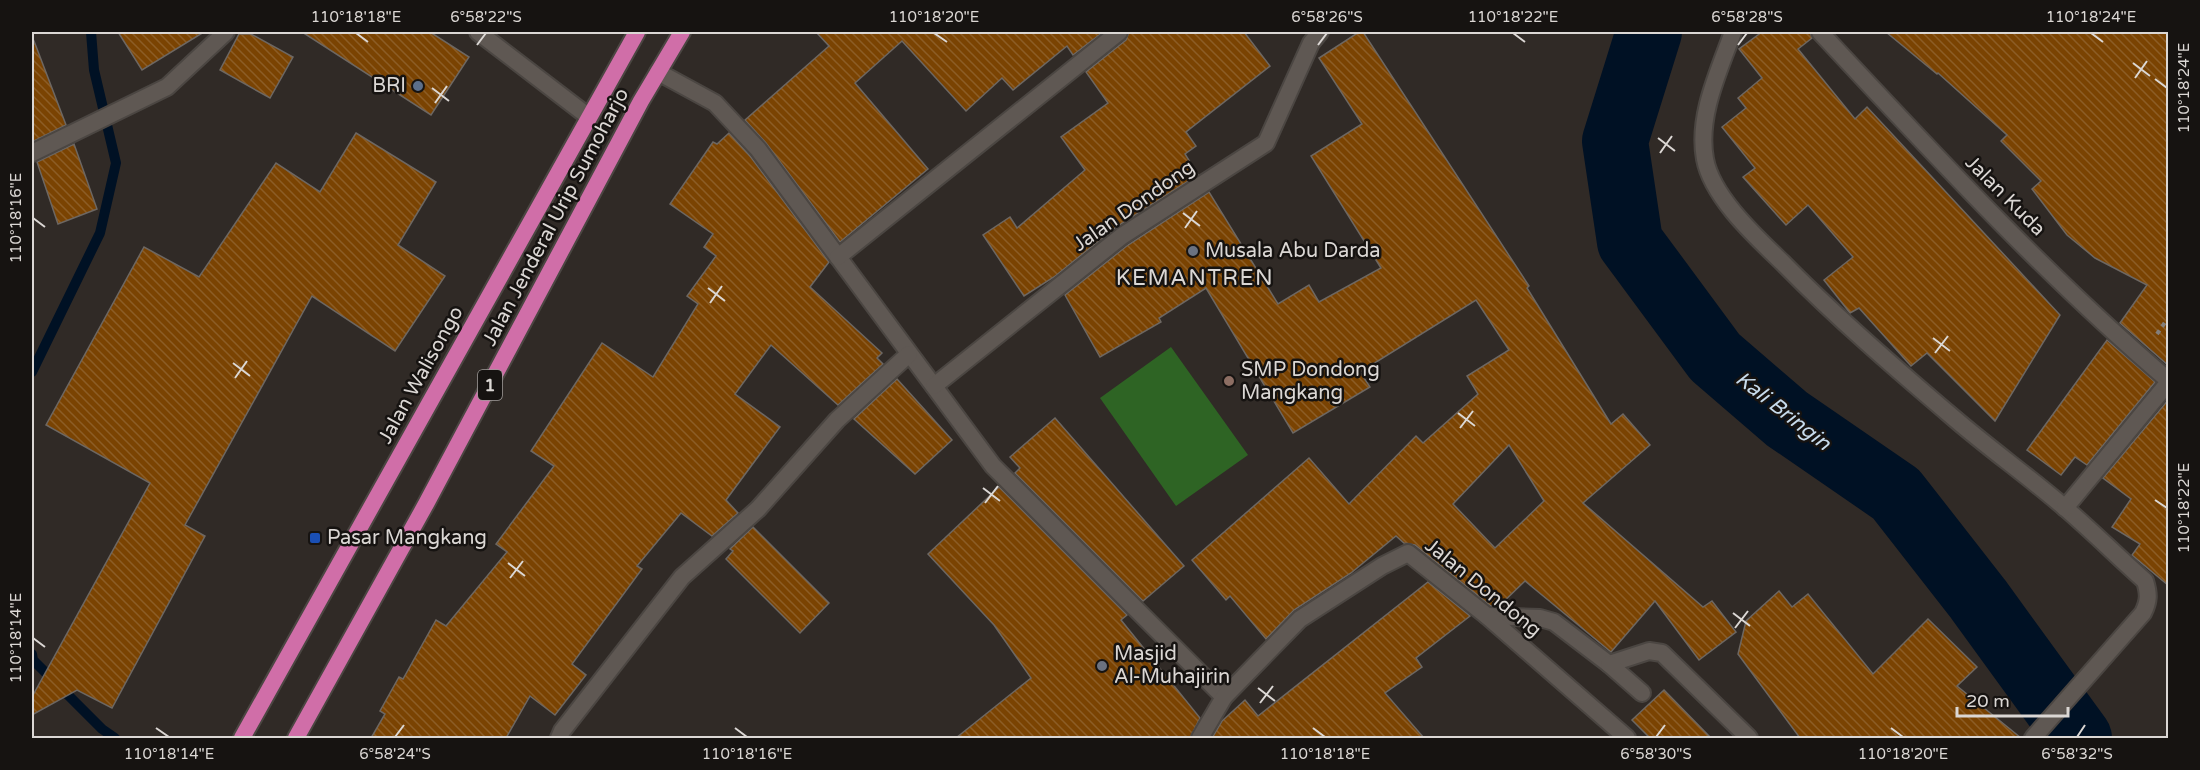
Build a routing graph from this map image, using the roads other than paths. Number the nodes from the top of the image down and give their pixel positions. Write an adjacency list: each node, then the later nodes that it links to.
1 (226, 32): 11 (street)
2 (478, 32): 10 (street)
3 (637, 32): 10 (highway, Jalan Walisongo / 1)
4 (682, 32): 9 (highway, Jalan Jenderal Urip Sumoharjo / 1)
5 (1119, 32): 12 (street)
6 (1320, 32): 15 (street, Jalan Dondong)
7 (1733, 32): 16 (street)
8 (1820, 32): 14 (street, Jalan Kuda)
9 (658, 72): 12 (street); 23 (highway, Jalan Jenderal Urip Sumoharjo / 1)
10 (589, 117): 22 (highway, Jalan Walisongo / 1)
11 (32, 153)
12 (838, 257): 13 (street)
13 (909, 354): 15 (street); 24 (street)
14 (2169, 381): 16 (street)
15 (934, 386): 20 (street)
16 (2065, 508): 21 (street)
17 (1487, 616): 18 (street); 20 (street, Jalan Dondong); 26 (street, Jalan Dondong)
18 (1609, 664): 19 (street); 27 (street)
19 (1642, 693)
20 (1224, 697): 25 (street)
21 (2035, 736)
22 (242, 738)
23 (296, 738)
24 (559, 738)
25 (1200, 738)
26 (1627, 738)
27 (1749, 738)

